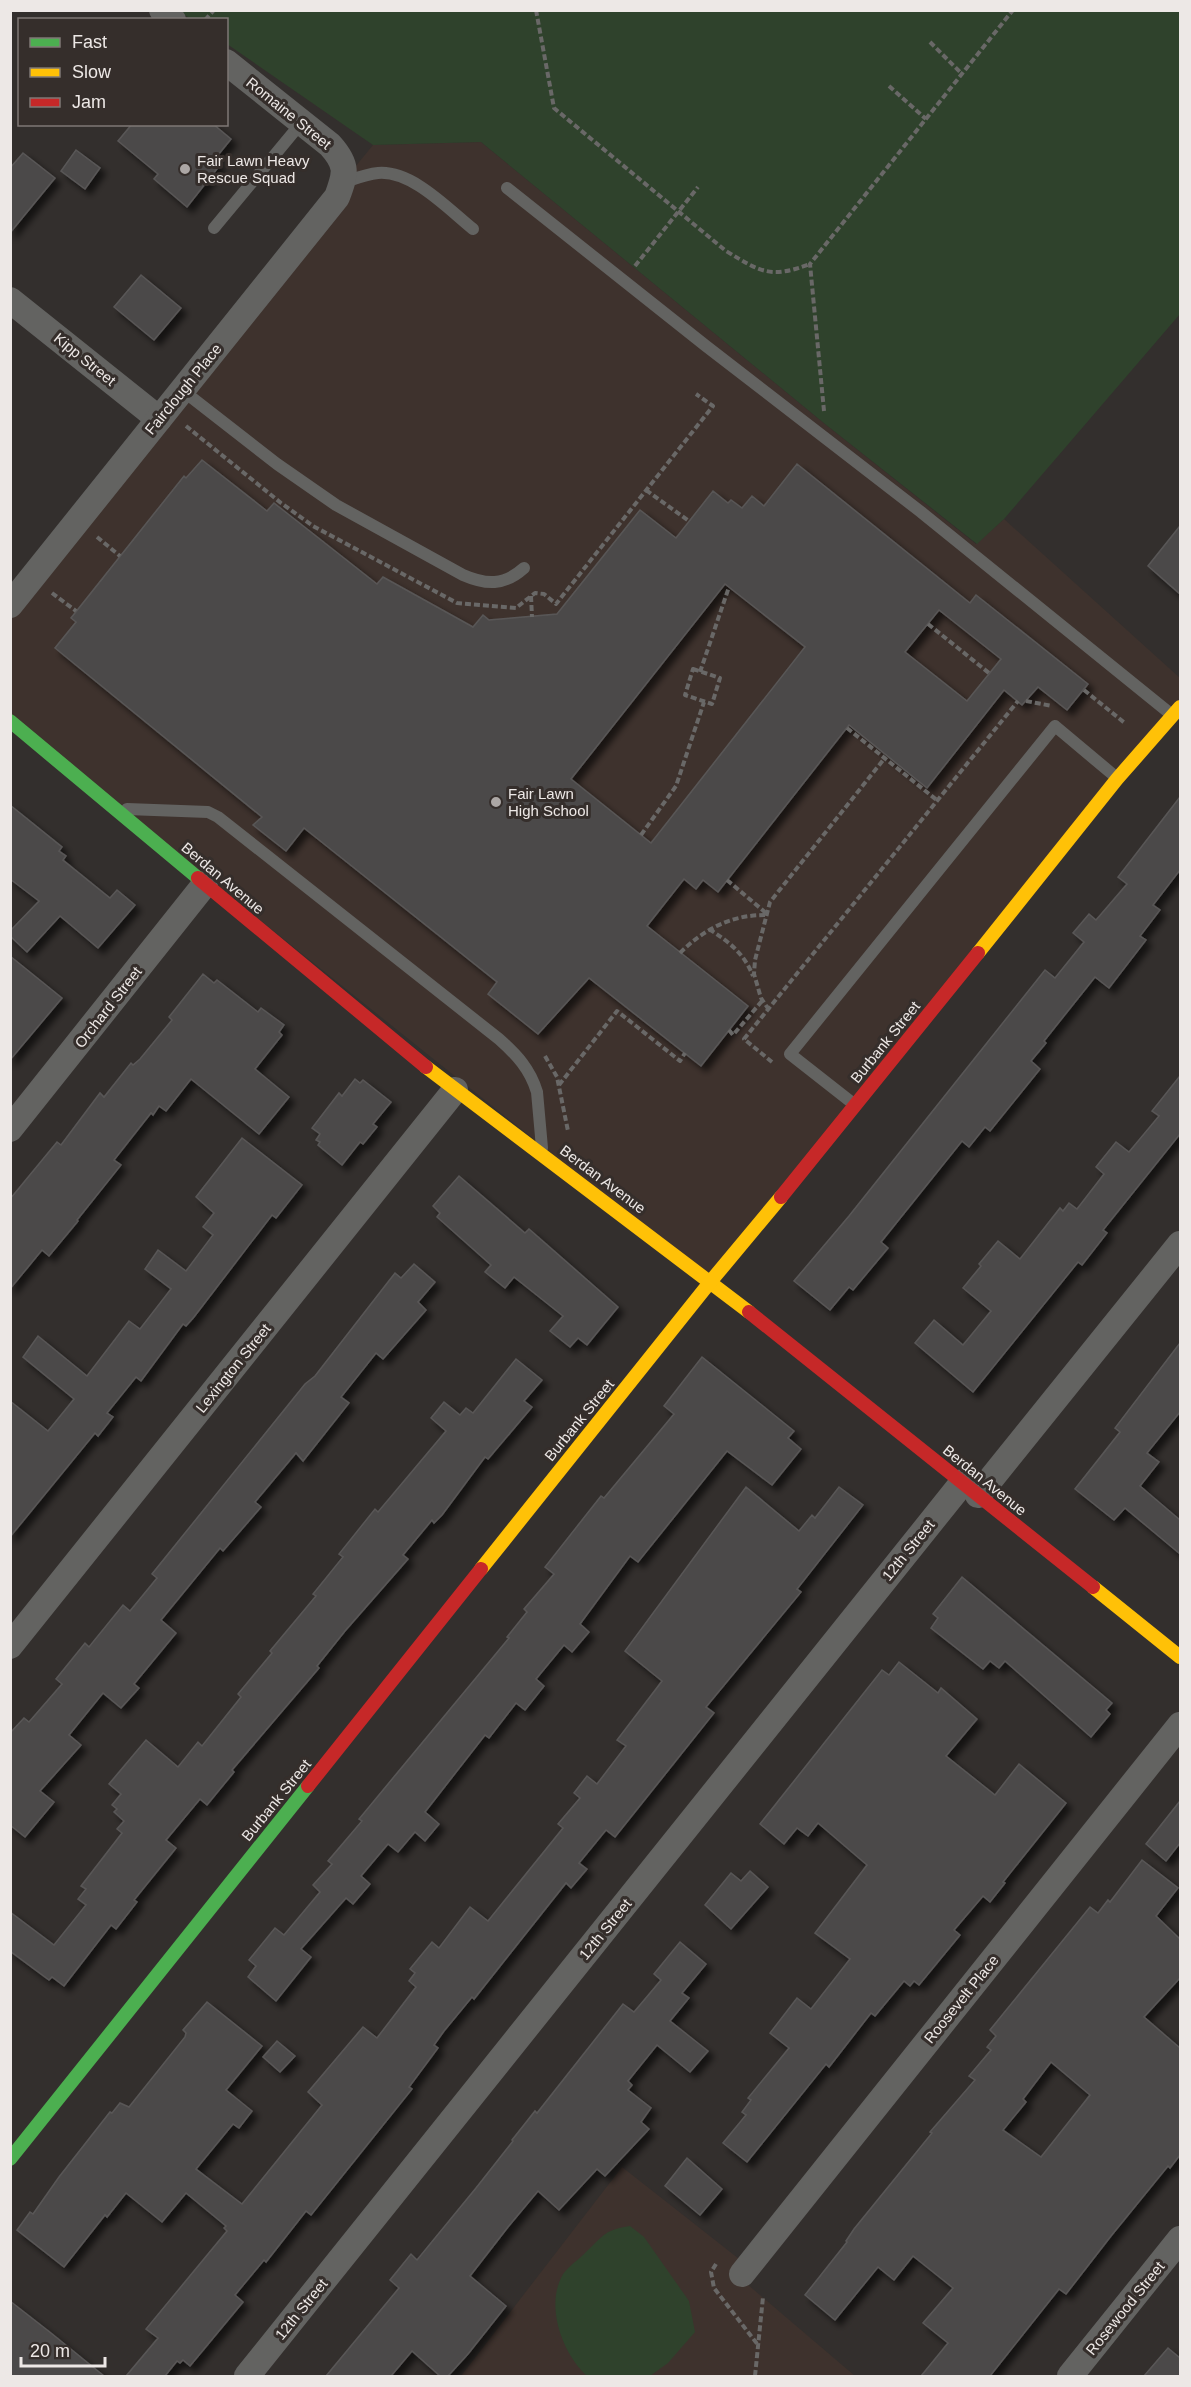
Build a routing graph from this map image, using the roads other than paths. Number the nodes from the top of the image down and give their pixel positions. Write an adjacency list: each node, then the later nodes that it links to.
1 (228, 64): 2 (street, Romaine Street)
2 (302, 122): 3 (street, Romaine Street); 5 (lane)
3 (344, 176): 6 (lane); 8 (street, Fairclough Place)
4 (507, 188): 11 (lane)
5 (214, 228)
6 (473, 229)
7 (10, 300): 8 (street, Kipp Street)
8 (169, 406): 9 (lane); 10 (street, Fairclough Place)
9 (524, 568)
10 (10, 604)
11 (1178, 715): 13 (street, Burbank Street)
12 (10, 721): 14 (street, Berdan Avenue)
13 (1118, 779): 17 (street, Burbank Street); 17 (lane)
14 (115, 809): 15 (street, Berdan Avenue); 19 (lane)
15 (205, 884): 16 (street, Berdan Avenue); 18 (street, Orchard Street)
16 (455, 1090): 19 (street, Berdan Avenue); 23 (street, Lexington Street)
17 (855, 1105): 21 (street, Burbank Street)
18 (10, 1129)
19 (542, 1155): 21 (street, Berdan Avenue)
20 (1180, 1244): 22 (street, 12th Street)
21 (711, 1281): 22 (street, Berdan Avenue); 26 (street, Burbank Street)
22 (970, 1489): 24 (street, Berdan Avenue); 29 (street, 12th Street)
23 (10, 1646)
24 (1180, 1657)
25 (1180, 1725): 28 (street, Roosevelt Place)
26 (10, 2159)
27 (1180, 2239): 30 (street, Rosewood Street)
28 (742, 2274)
29 (247, 2376)
30 (1070, 2376)

